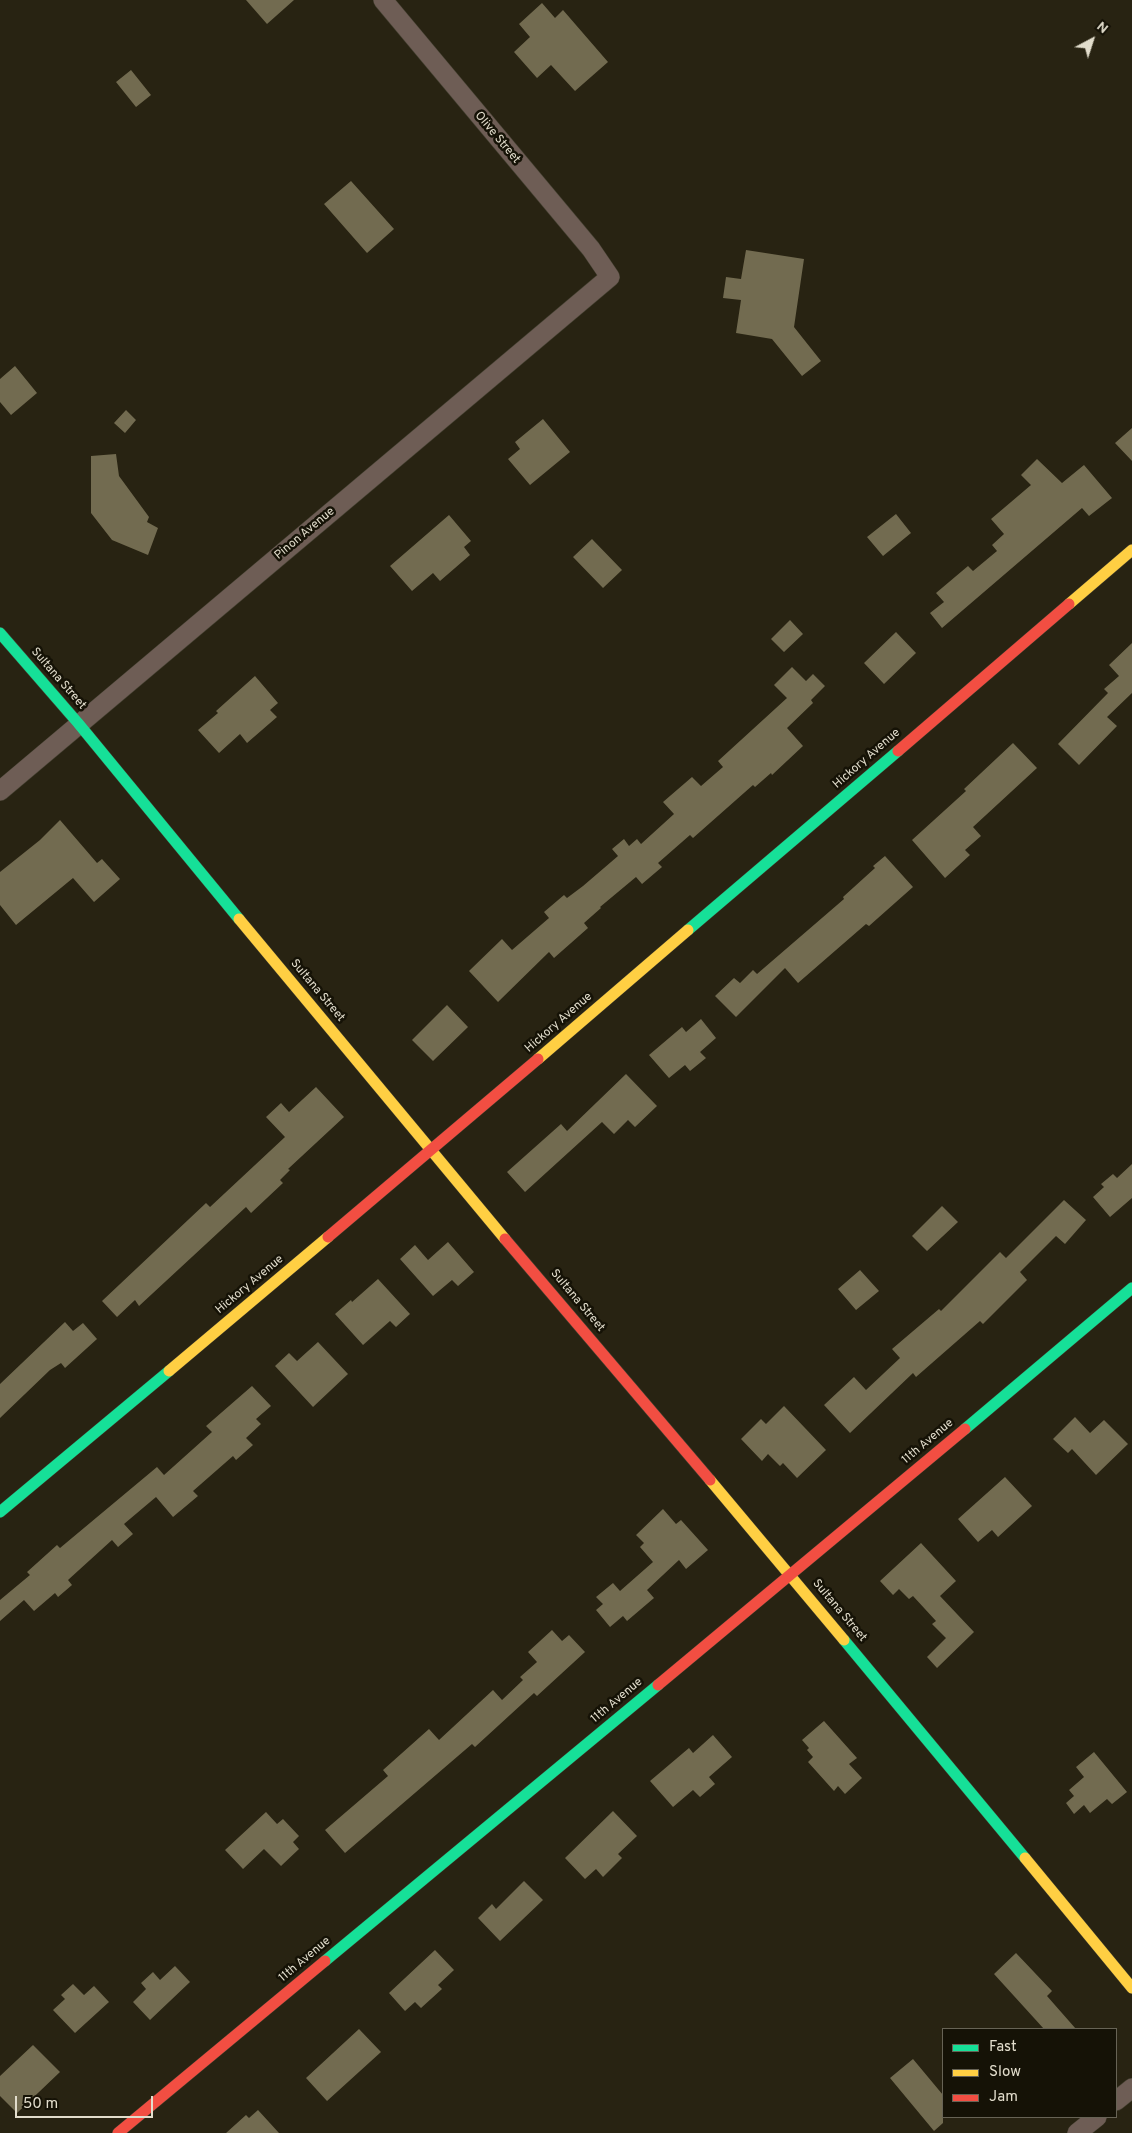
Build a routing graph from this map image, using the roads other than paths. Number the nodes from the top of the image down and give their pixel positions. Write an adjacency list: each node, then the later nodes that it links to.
1 (383, 0): 2 (street, Olive Street)
2 (610, 276): 5 (street, Pinon Avenue)
3 (1132, 550): 7 (street, Hickory Avenue)
4 (0, 633): 5 (street, Sultana Street)
5 (78, 723): 6 (street, Pinon Avenue); 7 (street, Sultana Street)
6 (0, 791)
7 (431, 1151): 9 (street, Hickory Avenue); 10 (street, Sultana Street)
8 (1132, 1288): 10 (street, 11th Avenue)
9 (0, 1512)
10 (791, 1575): 11 (street, Sultana Street); 15 (street, 11th Avenue)
11 (1132, 1988)
12 (1132, 2088): 13 (street)
13 (1117, 2100)
14 (1096, 2118): 16 (street)
15 (118, 2133)
16 (1077, 2133)

